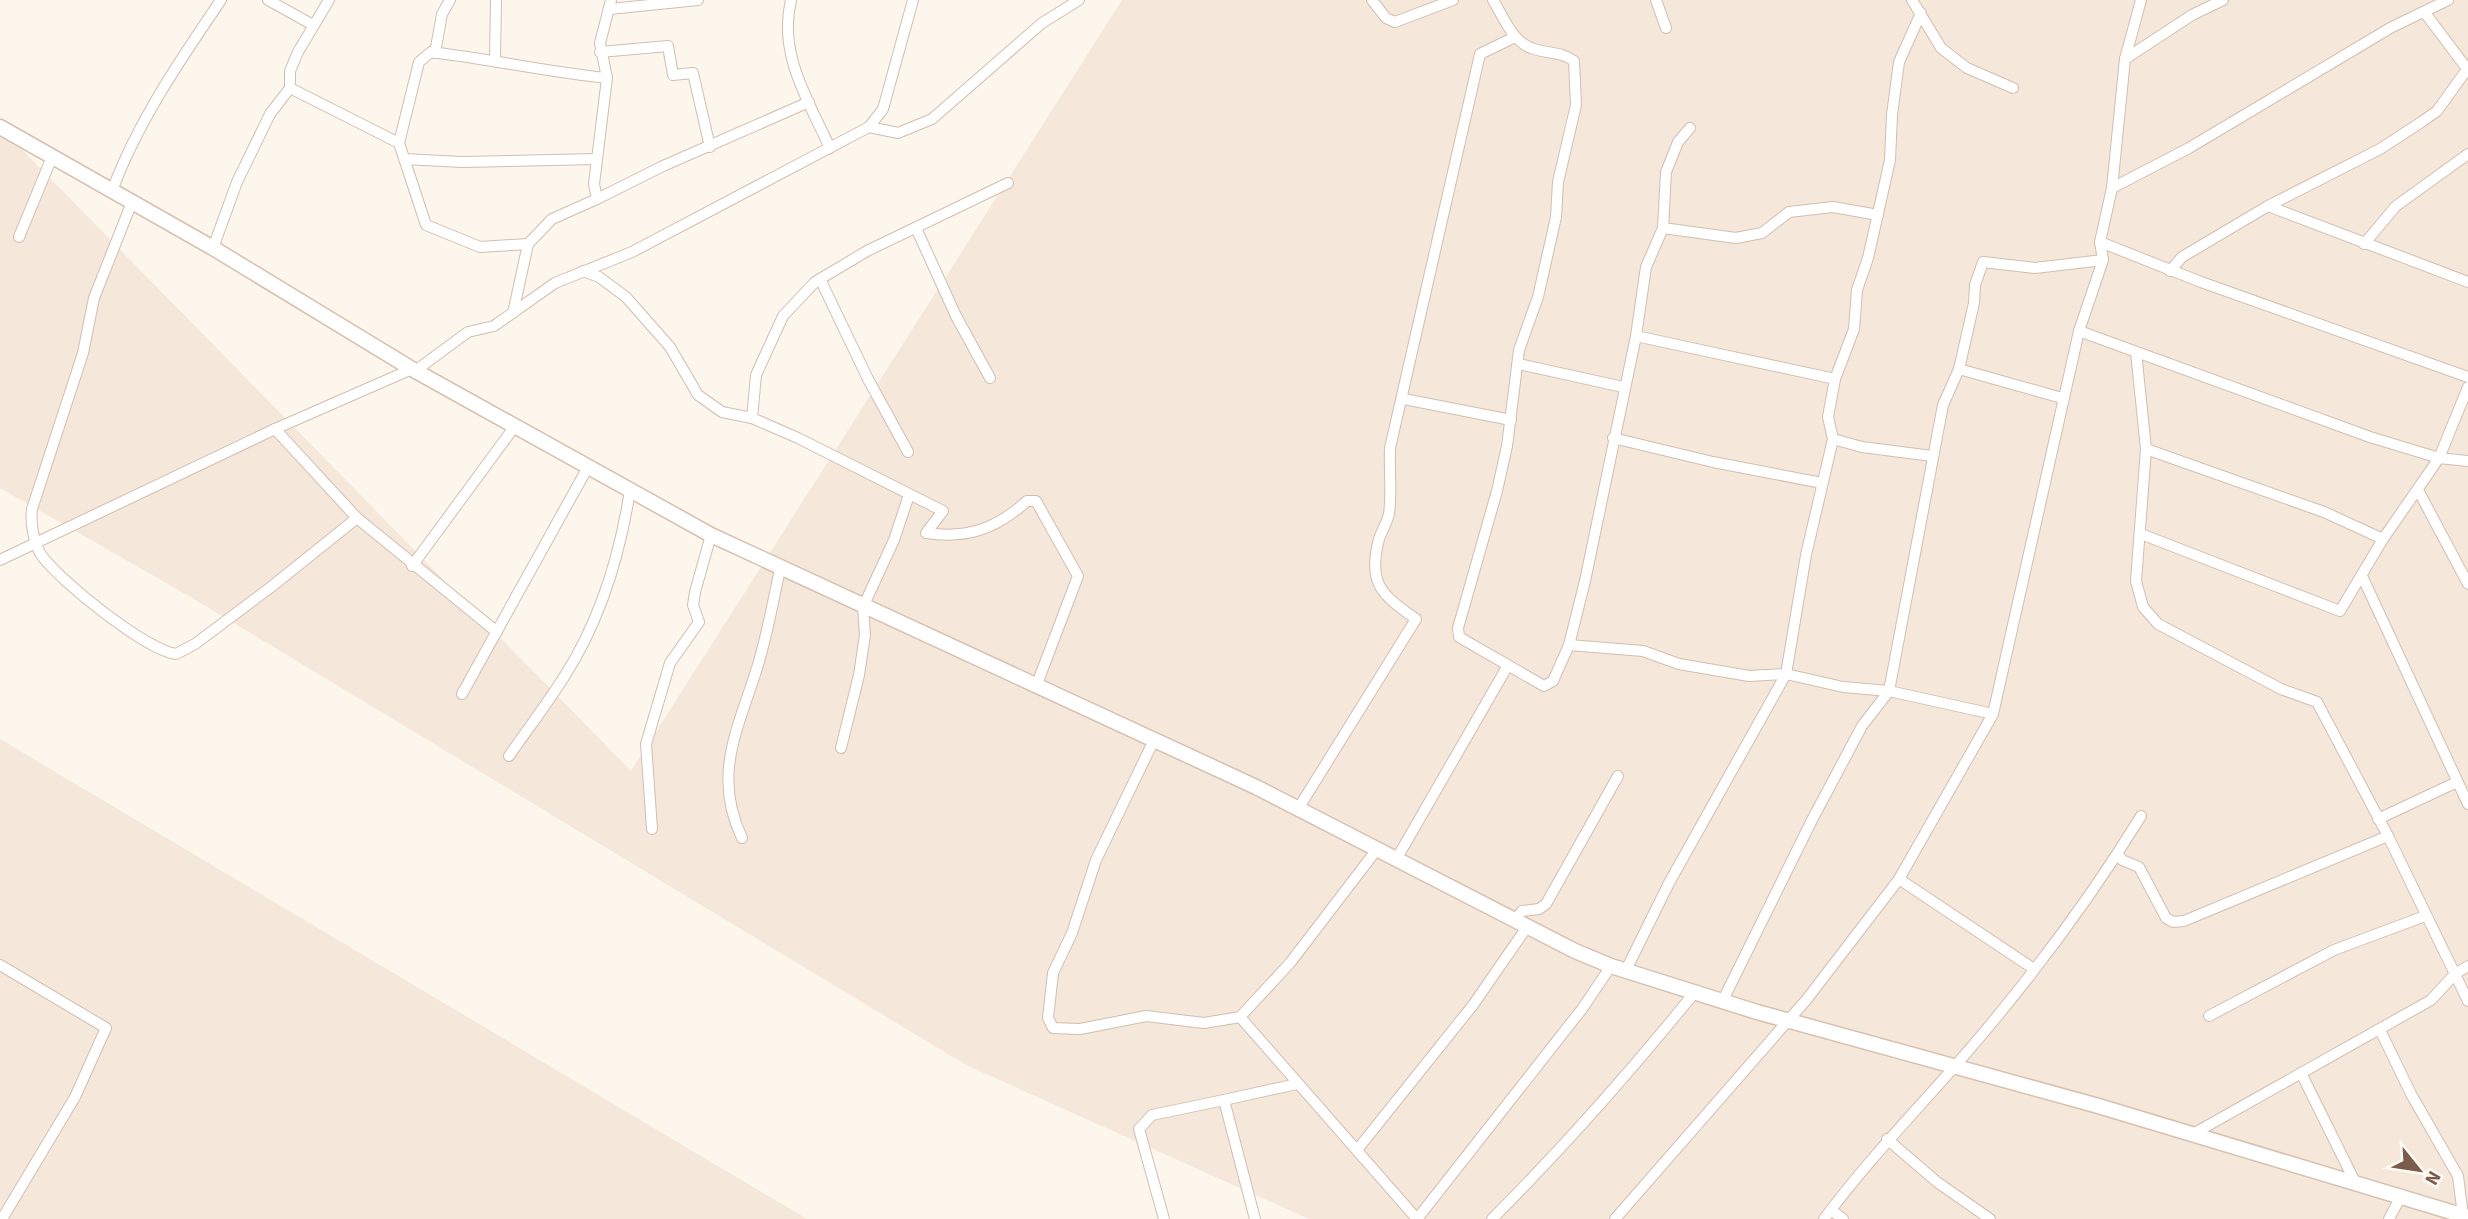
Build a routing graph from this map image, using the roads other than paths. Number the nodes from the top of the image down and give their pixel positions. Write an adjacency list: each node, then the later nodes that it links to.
1 (221, 0): 45 (street)
2 (268, 0): 21 (street)
3 (329, 0): 21 (street)
4 (450, 0): 25 (street)
5 (496, 0): 26 (street)
6 (698, 0): 18 (street)
7 (791, 0): 32 (street)
8 (913, 0): 34 (street)
9 (1079, 0): 34 (street)
10 (1372, 0): 11 (street)
11 (1453, 0)
12 (1493, 0): 23 (street)
13 (1656, 0): 22 (street)
14 (1912, 0): 19 (street)
15 (2141, 0): 27 (street)
16 (2223, 0): 27 (street)
17 (2446, 0): 20 (street)
18 (610, 5): 24 (street)
19 (1921, 13): 31 (street); 49 (street)
20 (2425, 13): 28 (street); 44 (street)
21 (313, 24): 30 (street)
22 (1665, 28)
23 (1515, 37): 66 (street); 75 (street)
24 (600, 52): 29 (street); 37 (street)
25 (435, 53): 26 (street); 36 (street)
26 (495, 59): 29 (street)
27 (2125, 59): 44 (street)
28 (2468, 69): 48 (street)
29 (607, 78): 42 (street)
30 (290, 88): 36 (street); 56 (street)
31 (2013, 88)
32 (809, 102): 37 (street); 38 (street)
33 (0, 127): 40 (street)
34 (869, 127): 38 (street)
35 (1690, 128): 51 (street)
36 (399, 143): 41 (street)
37 (710, 147): 46 (street)
38 (831, 148): 58 (street)
39 (2468, 154): 55 (street)
40 (52, 157): 45 (street); 52 (street)
41 (404, 159): 42 (street); 54 (street)
42 (596, 159): 46 (street)
43 (1008, 183): 50 (street)
44 (2112, 188): 53 (street)
45 (112, 191): 47 (street)
46 (597, 199): 54 (street)
47 (132, 202): 56 (street); 96 (street)
48 (2268, 206): 55 (street); 59 (street)
49 (1878, 215): 51 (street); 71 (street)
50 (916, 228): 60 (street); 70 (street)
51 (1662, 228): 64 (street)
52 (19, 237)
53 (2099, 242): 57 (street); 59 (street)
54 (528, 244): 62 (street)
55 (2364, 244): 61 (street)
56 (213, 248): 68 (street)
57 (2103, 260): 63 (street); 67 (street)
58 (583, 271): 62 (street); 76 (street)
59 (2170, 271): 69 (street)
60 (820, 279): 76 (street); 83 (street)
61 (2468, 282)
62 (513, 313): 68 (street)
63 (2078, 331): 65 (street); 74 (street)
64 (1636, 336): 71 (street); 72 (street)
65 (2136, 352): 82 (street); 85 (street)
66 (1519, 364): 72 (street); 77 (street)
67 (1959, 369): 74 (street); 84 (street)
68 (414, 370): 78 (street); 79 (street)
69 (2468, 377)
70 (990, 378)
71 (1835, 379): 81 (street)
72 (1623, 387): 80 (street)
73 (2468, 387): 85 (street)
74 (2063, 398): 111 (street)
75 (1404, 399): 77 (street); 118 (street)
76 (752, 418): 91 (street)
77 (1511, 420): 106 (street)
78 (515, 426): 87 (street); 99 (street)
79 (275, 429): 92 (street); 96 (street)
80 (1613, 438): 88 (street); 105 (street)
81 (1833, 439): 84 (street); 88 (street)
82 (2146, 449): 93 (street); 95 (street)
83 (908, 452)
84 (1932, 456): 109 (street)
85 (2439, 458): 86 (street); 90 (street)
86 (2468, 461)
87 (589, 467): 89 (street); 104 (street)
88 (1822, 483): 107 (street)
89 (629, 490): 94 (street); 114 (street)
90 (2418, 490): 95 (street); 98 (street)
91 (909, 495): 103 (street); 108 (street)
92 (357, 518): 96 (street); 99 (street)
93 (2141, 534): 101 (street); 120 (street)
94 (711, 535): 100 (street); 121 (street)
95 (2382, 539): 101 (street)
96 (37, 542): 97 (street)
97 (0, 560)
98 (2464, 565): 102 (street)
99 (412, 566): 104 (street)
100 (780, 569): 103 (street); 123 (street)
101 (2362, 576): 116 (street)
102 (2468, 584)
103 (863, 607): 108 (street); 113 (street)
104 (497, 632): 110 (street)
105 (1569, 645): 106 (street); 107 (street)
106 (1507, 667): 126 (street)
107 (1786, 674): 109 (street); 134 (street)
108 (1037, 684): 112 (street)
109 (1889, 691): 111 (street); 137 (street)
110 (462, 694)
111 (1993, 714): 127 (street)
112 (1154, 740): 118 (street); 140 (street)
113 (841, 748)
114 (509, 756)
115 (1618, 776): 129 (street)
116 (2457, 782): 117 (street); 120 (street)
117 (2468, 804)
118 (1298, 809): 124 (street)
119 (2141, 816): 125 (street)
120 (2378, 818): 122 (street)
121 (652, 829)
122 (2388, 836): 125 (street); 128 (street)
123 (742, 838)
124 (1378, 848): 126 (street); 140 (street)
125 (2118, 854): 133 (street)
126 (1397, 858): 129 (street)
127 (1899, 879): 133 (street); 141 (street)
128 (2425, 916): 135 (street); 139 (street)
129 (1520, 924): 131 (street); 149 (street)
130 (0, 965): 154 (street)
131 (1611, 966): 134 (street); 157 (street)
132 (2468, 966): 135 (street)
133 (2034, 969): 143 (street)
134 (1626, 970): 136 (street)
135 (2455, 974): 138 (street); 142 (street)
136 (1695, 992): 137 (street); 158 (street)
137 (1723, 1000): 141 (street)
138 (2468, 1001)
139 (2208, 1016)
140 (1240, 1017): 145 (street)
141 (1790, 1020): 143 (street); 159 (street)
142 (2380, 1030): 144 (street); 153 (street)
143 (1955, 1066): 147 (street); 148 (street)
144 (2301, 1073): 147 (street); 150 (street)
145 (1297, 1084): 146 (street); 149 (street)
146 (1224, 1100): 155 (street); 156 (street)
147 (2191, 1135): 150 (street)
148 (1887, 1139): 152 (street); 162 (street)
149 (1357, 1150): 157 (street)
150 (2356, 1184): 151 (street)
151 (2400, 1198): 153 (street); 163 (street)
152 (1831, 1210): 160 (street); 161 (street)
153 (2465, 1217)
154 (2, 1219)
155 (1164, 1219)
156 (1255, 1219)
157 (1417, 1219)
158 (1492, 1219)
159 (1615, 1219)
160 (1824, 1219)
161 (1843, 1219)
162 (1990, 1219)
163 (2389, 1219)

